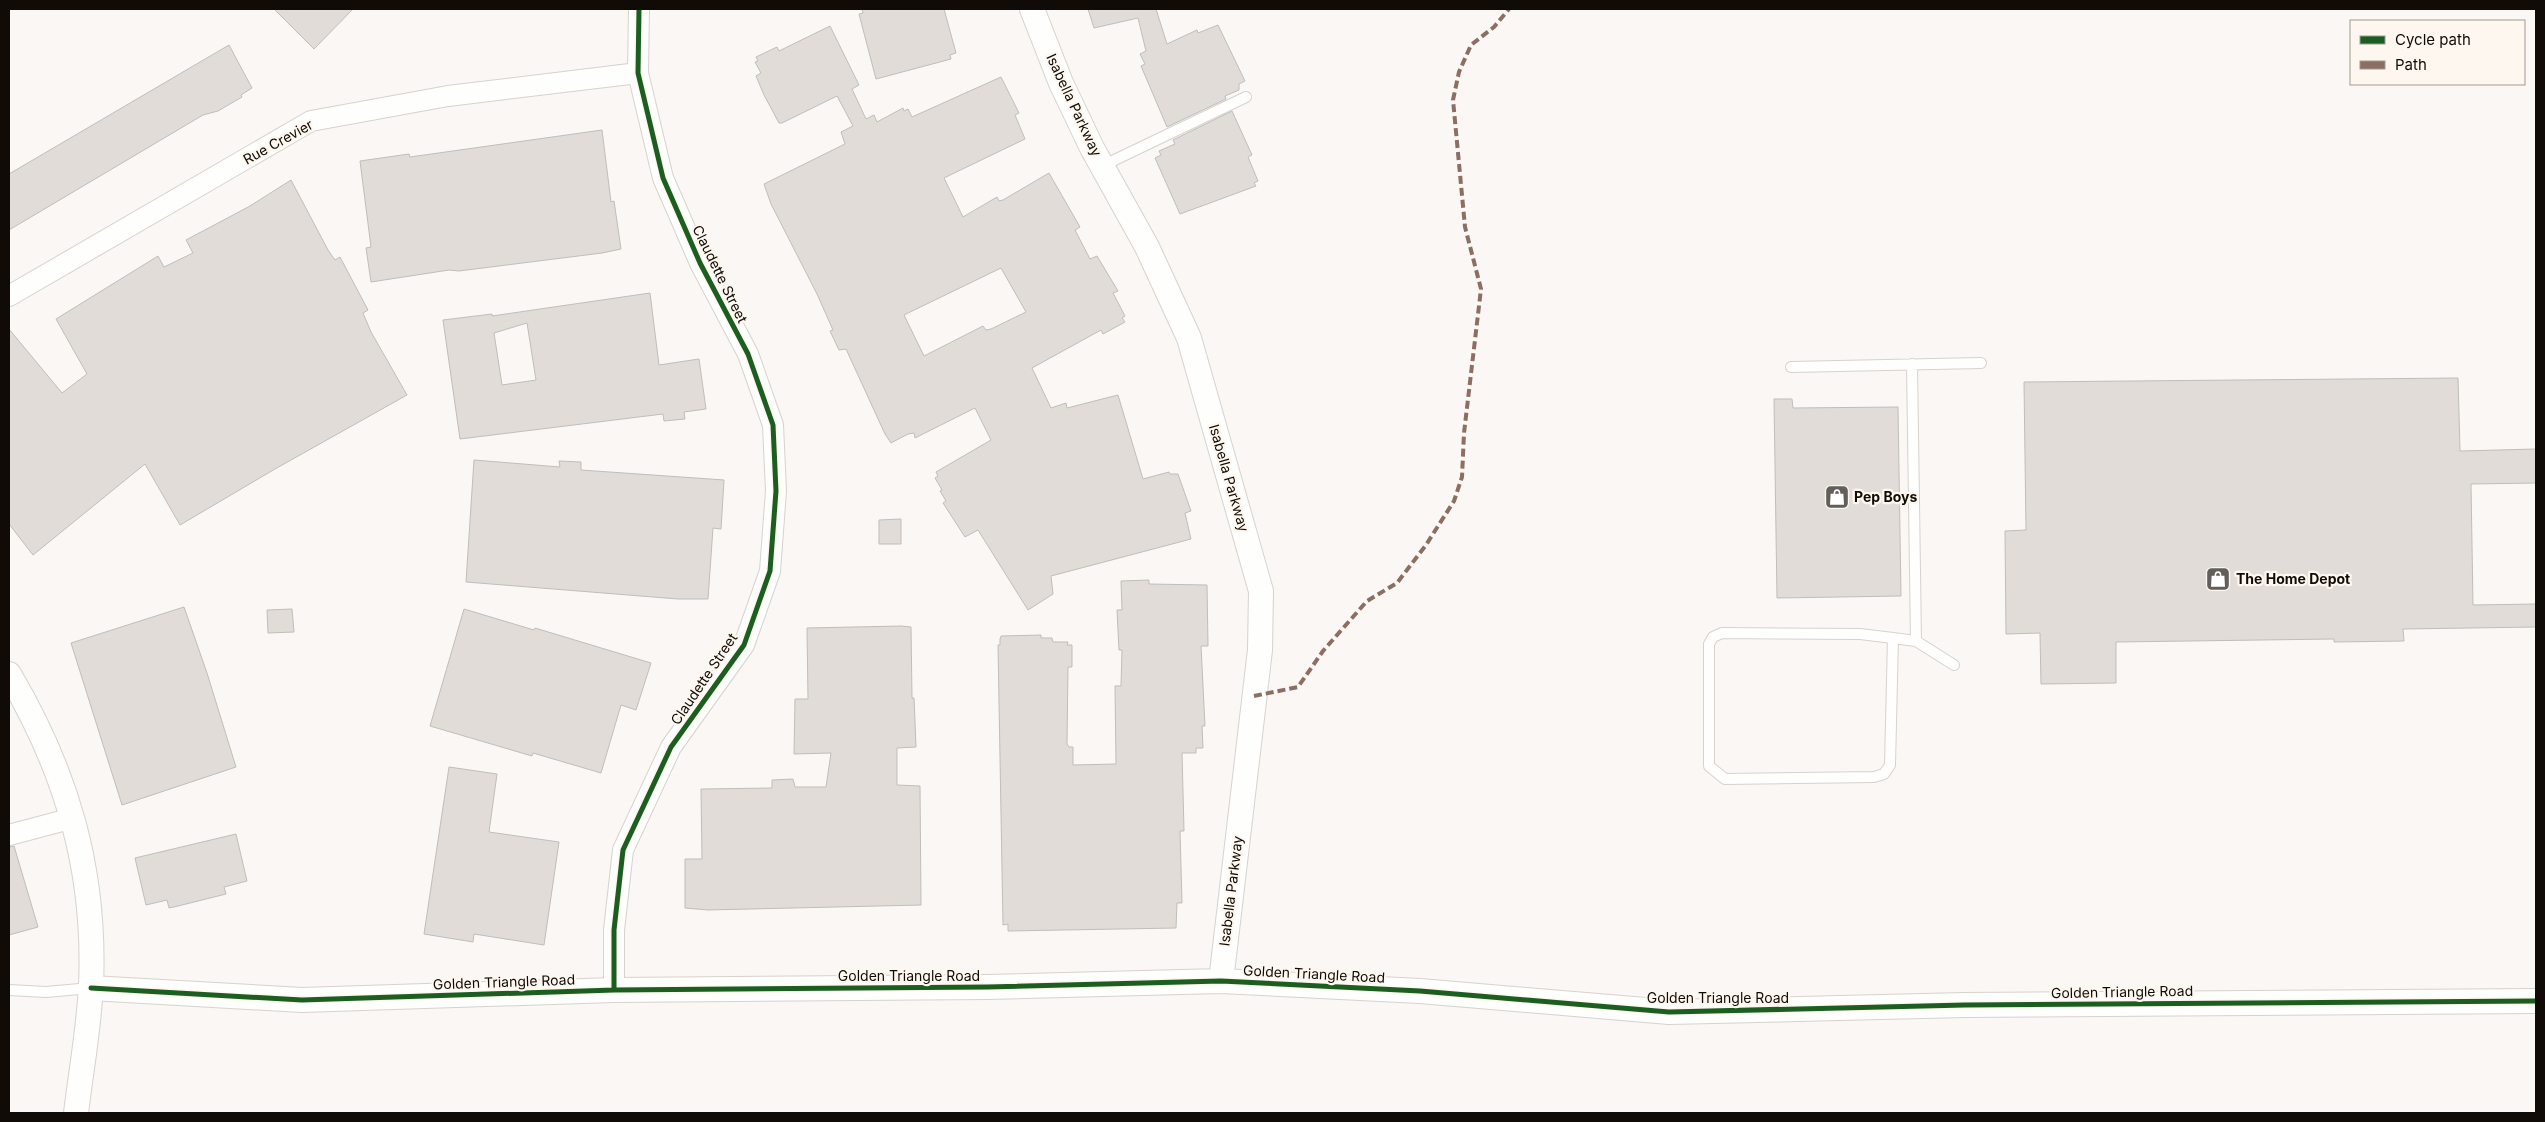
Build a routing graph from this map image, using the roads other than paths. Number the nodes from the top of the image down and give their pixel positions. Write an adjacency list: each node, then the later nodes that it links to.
1 (639, 9): 3 (street, Claudette Street)
2 (1032, 9): 5 (street, Isabella Parkway)
3 (638, 73): 6 (street, Rue Crevier); 19 (street, Claudette Street)
4 (1246, 97): 5 (lane)
5 (1102, 166): 16 (street, Isabella Parkway)
6 (9, 296)
7 (1981, 363): 8 (lane)
8 (1912, 364): 9 (lane); 11 (lane)
9 (1791, 366)
10 (1893, 638): 10 (lane); 11 (lane)
11 (1916, 641): 12 (lane)
12 (1954, 664)
13 (9, 674): 14 (street)
14 (74, 818): 15 (street); 17 (street)
15 (9, 835)
16 (1221, 981): 19 (street, Golden Triangle Road); 20 (street, Golden Triangle Road)
17 (91, 988): 18 (lane); 19 (street, Golden Triangle Road); 21 (street)
18 (9, 990)
19 (614, 990)
20 (2536, 1001)
21 (76, 1113)

